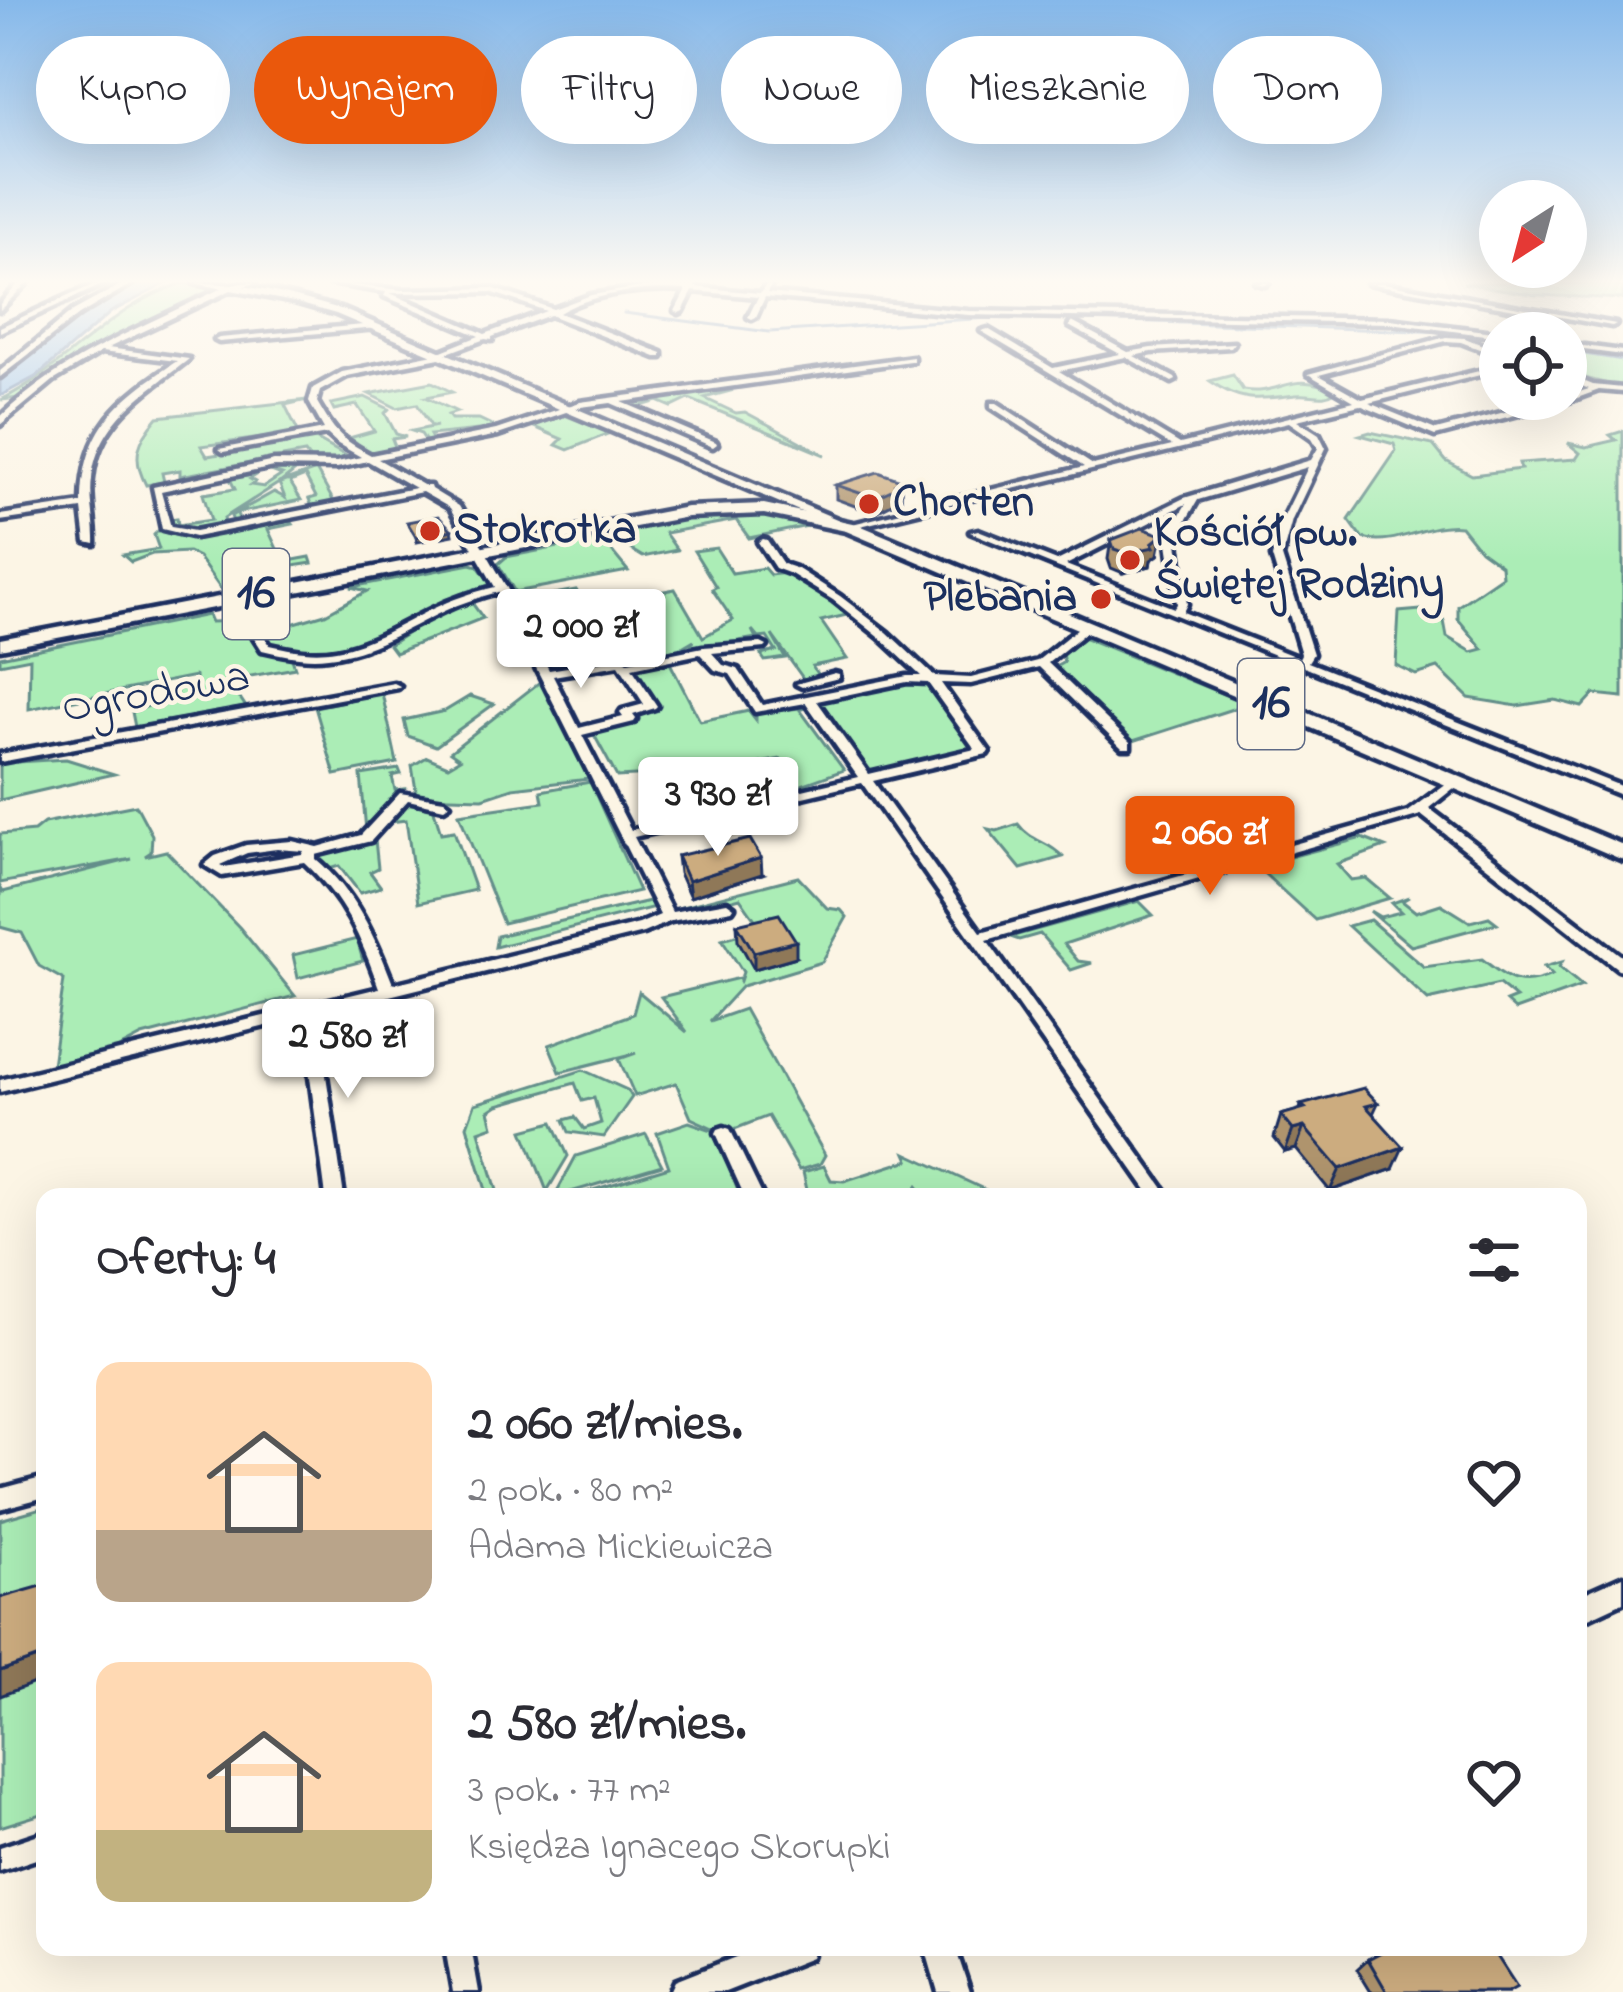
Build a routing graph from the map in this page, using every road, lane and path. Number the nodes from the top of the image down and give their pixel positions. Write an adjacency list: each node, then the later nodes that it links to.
1 (62, 376): 17 (street)
2 (159, 376): 35 (street)
3 (345, 376): 24 (street)
4 (492, 376): 20 (main road)
5 (786, 376): 15 (street)
6 (1063, 376): 26 (street)
7 (1165, 376): 10 (street)
8 (1315, 376): 18 (street)
9 (1470, 376): 18 (street)
10 (1172, 380)
11 (1587, 384): 12 (street)
12 (1594, 387): 13 (street); 14 (street)
13 (1623, 390)
14 (1587, 393)
15 (610, 400): 20 (street); 25 (street)
16 (0, 402): 17 (street)
17 (20, 402): 23 (street)
18 (1363, 404): 21 (street); 22 (street)
19 (994, 405): 30 (street)
20 (566, 407): 28 (street); 31 (main road)
21 (1291, 420): 26 (street); 29 (street)
22 (1485, 420)
23 (0, 422)
24 (329, 431): 27 (street); 28 (street)
25 (713, 444)
26 (1177, 446): 30 (street)
27 (223, 449)
28 (367, 456): 32 (street); 32 (street)
29 (1316, 462): 34 (street); 55 (street)
30 (1090, 467): 40 (street)
31 (758, 486): 33 (main road); 36 (main road)
32 (427, 488): 44 (street)
33 (778, 494): 36 (main road); 40 (main road)
34 (1196, 497): 37 (street); 39 (street)
35 (85, 506): 38 (street); 42 (street)
36 (760, 508): 40 (main road, 16); 44 (main road, 16)
37 (1161, 513): 39 (street); 45 (street)
38 (0, 518)
39 (1180, 518): 48 (street)
40 (844, 524): 49 (main road, 16)
41 (975, 532): 45 (street)
42 (91, 542)
43 (764, 542): 60 (street)
44 (481, 551): 46 (street); 47 (main road, 16)
45 (1058, 565): 48 (street)
46 (502, 588): 47 (street); 58 (street)
47 (234, 598): 51 (main road, 16)
48 (1177, 612): 55 (street)
49 (1087, 626): 56 (street); 67 (main road, 16)
50 (0, 633): 51 (main road, 16)
51 (31, 635): 52 (main road, 16)
52 (0, 644)
53 (761, 646): 54 (street)
54 (703, 650): 57 (street); 62 (street)
55 (1302, 662): 68 (street)
56 (1041, 664): 60 (street); 64 (street)
57 (625, 666): 58 (street); 63 (street)
58 (546, 674): 63 (street)
59 (835, 676): 62 (street)
60 (934, 682): 62 (street); 66 (street)
61 (394, 686): 65 (street, Ogrodowa)
62 (808, 694): 66 (street)
63 (574, 733): 71 (street)
64 (1126, 745)
65 (0, 758)
66 (866, 780): 71 (street); 76 (street)
67 (1455, 781): 70 (street); 73 (main road, 16)
68 (1623, 792)
69 (444, 804): 72 (street)
70 (1423, 811): 76 (street); 77 (street)
71 (627, 836): 75 (street)
72 (311, 853): 72 (street); 78 (street)
73 (1623, 853)
74 (727, 907): 75 (street)
75 (668, 917): 78 (street)
76 (980, 937): 84 (street)
77 (1623, 965)
78 (388, 992): 79 (street)
79 (309, 1013): 80 (street); 82 (street)
80 (0, 1087)
81 (724, 1132): 83 (street)
82 (334, 1188)
83 (750, 1188)
84 (1155, 1188)
85 (36, 1489): 86 (street)
86 (0, 1499)
87 (1623, 1589): 88 (street)
88 (1587, 1606)
89 (36, 1847): 90 (street)
90 (0, 1858)
91 (460, 1956): 95 (street)
92 (784, 1956): 94 (street)
93 (943, 1956): 97 (street)
94 (736, 1983): 96 (street)
95 (466, 1992)
96 (686, 1992)
97 (954, 1992)

